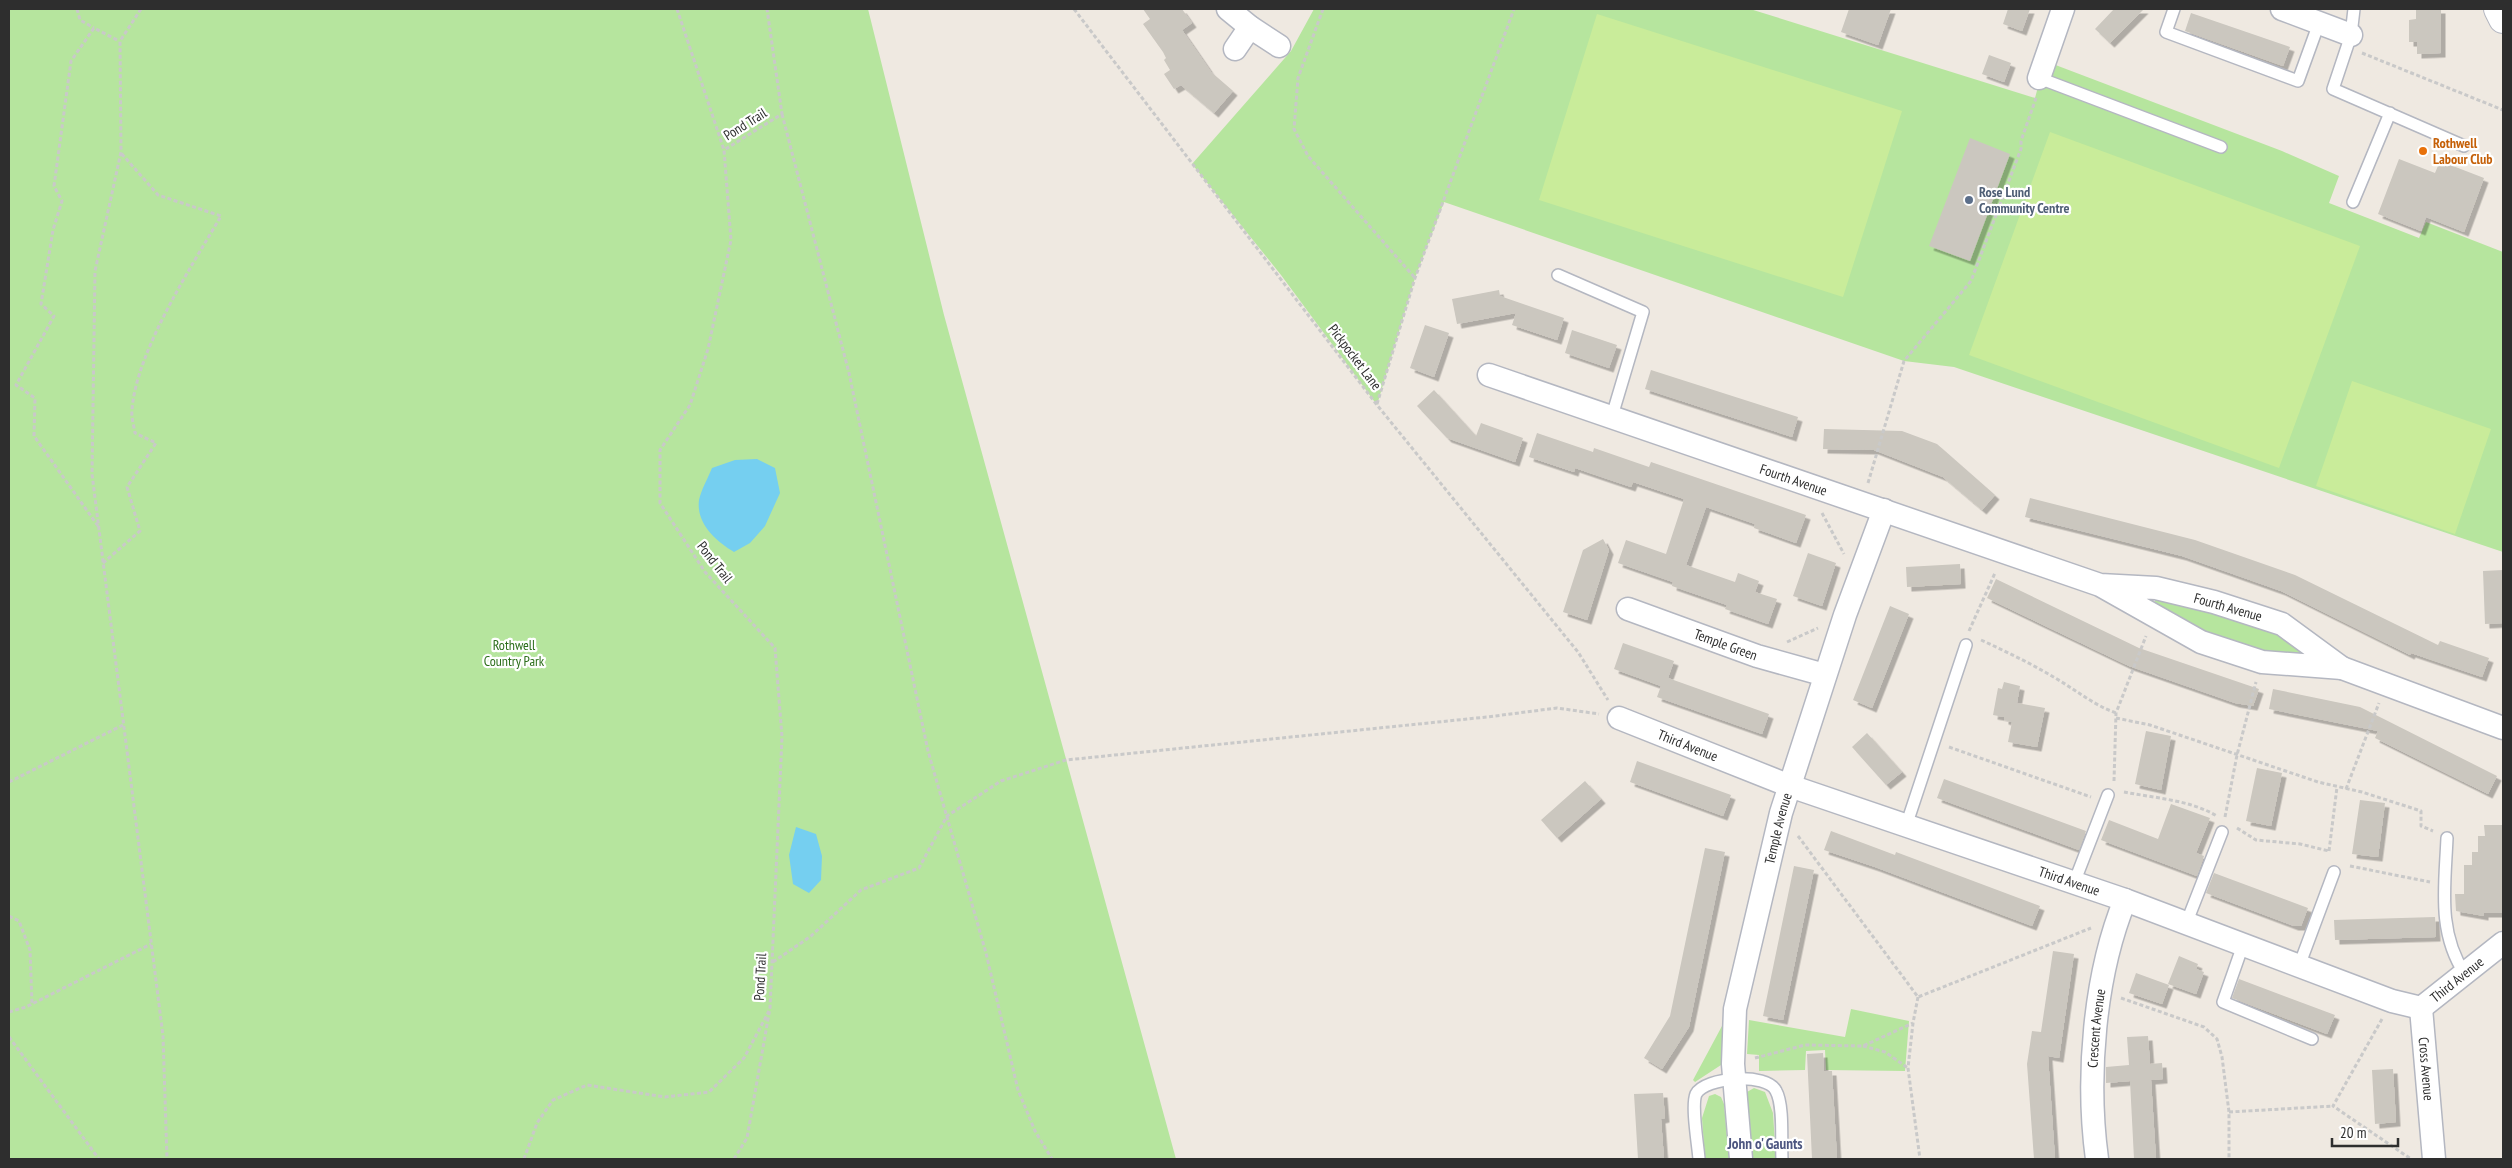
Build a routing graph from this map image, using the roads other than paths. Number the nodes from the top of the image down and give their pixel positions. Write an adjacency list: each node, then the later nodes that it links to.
1 (1228, 9): 9 (street)
2 (2063, 9): 13 (street)
3 (2174, 9): 8 (lane)
4 (2282, 9): 8 (street)
5 (2354, 9): 10 (lane)
6 (2498, 9): 7 (street)
7 (2503, 19)
8 (2319, 23): 10 (street)
9 (1250, 27): 11 (street); 12 (street)
10 (2349, 42): 14 (lane)
11 (1278, 46)
12 (1235, 50)
13 (2039, 78): 16 (lane)
14 (2390, 113): 15 (lane); 17 (lane)
15 (2464, 146)
16 (2221, 147)
17 (2354, 202)
18 (1558, 275): 20 (lane)
19 (1489, 375): 20 (street, Fourth Avenue)
20 (1612, 416): 21 (street, Fourth Avenue)
21 (1884, 510): 22 (street, Fourth Avenue); 26 (street, Temple Avenue)
22 (2100, 585): 25 (street, Fourth Avenue); 25 (street, Fourth Avenue)
23 (1628, 609): 26 (street, Temple Green)
24 (1967, 639): 31 (lane)
25 (2342, 668): 28 (street, Fourth Avenue)
26 (1825, 676): 29 (street, Temple Avenue)
27 (1619, 718): 29 (street, Third Avenue)
28 (2503, 728)
29 (1790, 786): 31 (street, Third Avenue); 44 (street, Temple Avenue)
30 (2109, 795): 35 (lane)
31 (1906, 826): 35 (street, Third Avenue)
32 (2224, 826): 37 (lane)
33 (2447, 838): 41 (lane)
34 (2334, 872): 40 (lane)
35 (2074, 883): 36 (street, Third Avenue)
36 (2121, 909): 37 (street, Third Avenue); 48 (street, Crescent Avenue)
37 (2186, 924): 39 (street, Third Avenue)
38 (2503, 943): 41 (street, Third Avenue)
39 (2243, 945): 40 (street, Third Avenue); 43 (lane)
40 (2299, 966): 42 (street, Third Avenue)
41 (2465, 974): 42 (street, Third Avenue)
42 (2421, 1008): 49 (street, Cross Avenue)
43 (2312, 1039)
44 (1733, 1072): 45 (lane); 46 (street, Temple Avenue); 47 (lane)
45 (1699, 1159)
46 (1741, 1159)
47 (1782, 1159)
48 (2097, 1159)
49 (2434, 1159)

